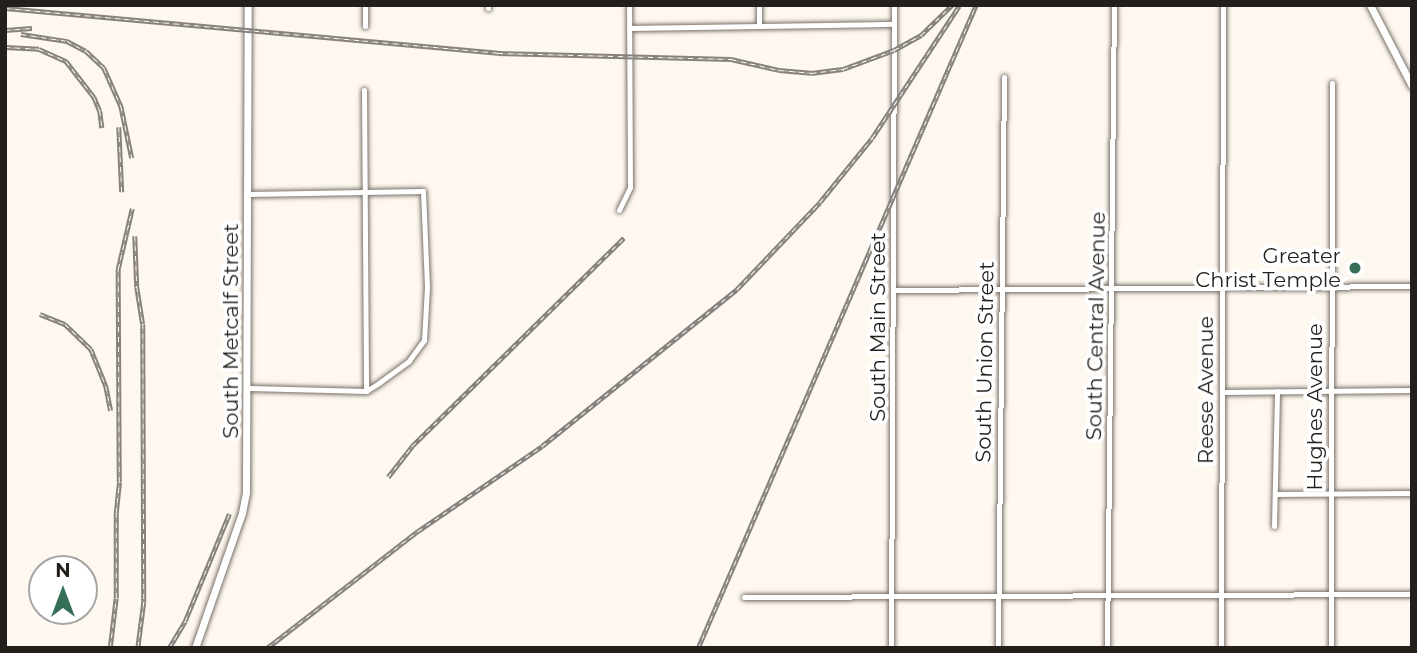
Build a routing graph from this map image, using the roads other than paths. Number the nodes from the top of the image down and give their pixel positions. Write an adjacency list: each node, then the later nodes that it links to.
1 (248, 5): 18 (main road, South Metcalf Street)
2 (365, 5): 10 (street)
3 (629, 5): 12 (street)
4 (759, 5): 11 (street)
5 (894, 5): 9 (street, South Main Street)
6 (1114, 5): 22 (street, South Central Avenue)
7 (1223, 5): 23 (street, Reese Avenue)
8 (1370, 5): 15 (main road)
9 (894, 24): 11 (street); 25 (street, South Main Street)
10 (365, 26)
11 (759, 26): 12 (street)
12 (628, 28): 19 (street)
13 (1004, 77): 24 (street, South Union Street)
14 (1332, 83): 21 (street, Hughes Avenue)
15 (1412, 86)
16 (364, 90): 17 (street)
17 (365, 192): 18 (street); 29 (street); 29 (street)
18 (248, 194): 26 (main road, South Metcalf Street)
19 (619, 210)
20 (1412, 286): 21 (street)
21 (1332, 287): 23 (street); 27 (street, Hughes Avenue)
22 (1112, 288): 23 (street); 24 (street); 40 (street, South Central Avenue)
23 (1222, 288): 31 (street, Reese Avenue)
24 (1002, 289): 25 (street); 39 (street, South Union Street)
25 (894, 290): 42 (street, South Main Street)
26 (249, 388): 29 (street); 43 (main road, South Metcalf Street)
27 (1331, 390): 28 (street); 30 (street); 32 (street, Hughes Avenue)
28 (1412, 390)
29 (366, 391)
30 (1277, 391): 31 (street); 34 (street)
31 (1222, 392): 37 (street, Reese Avenue)
32 (1331, 493): 33 (street); 34 (street); 38 (street, Hughes Avenue)
33 (1412, 493)
34 (1275, 494): 35 (street)
35 (1275, 526)
36 (1412, 594): 38 (street)
37 (1222, 595): 38 (street); 40 (street); 47 (street, Reese Avenue)
38 (1331, 595): 48 (street, Hughes Avenue)
39 (998, 596): 40 (street); 42 (street); 45 (street, South Union Street)
40 (1107, 596): 46 (street, South Central Avenue)
41 (744, 597): 42 (street)
42 (891, 597): 44 (street, South Main Street)
43 (195, 648)
44 (891, 648)
45 (998, 648)
46 (1107, 648)
47 (1221, 648)
48 (1331, 648)

